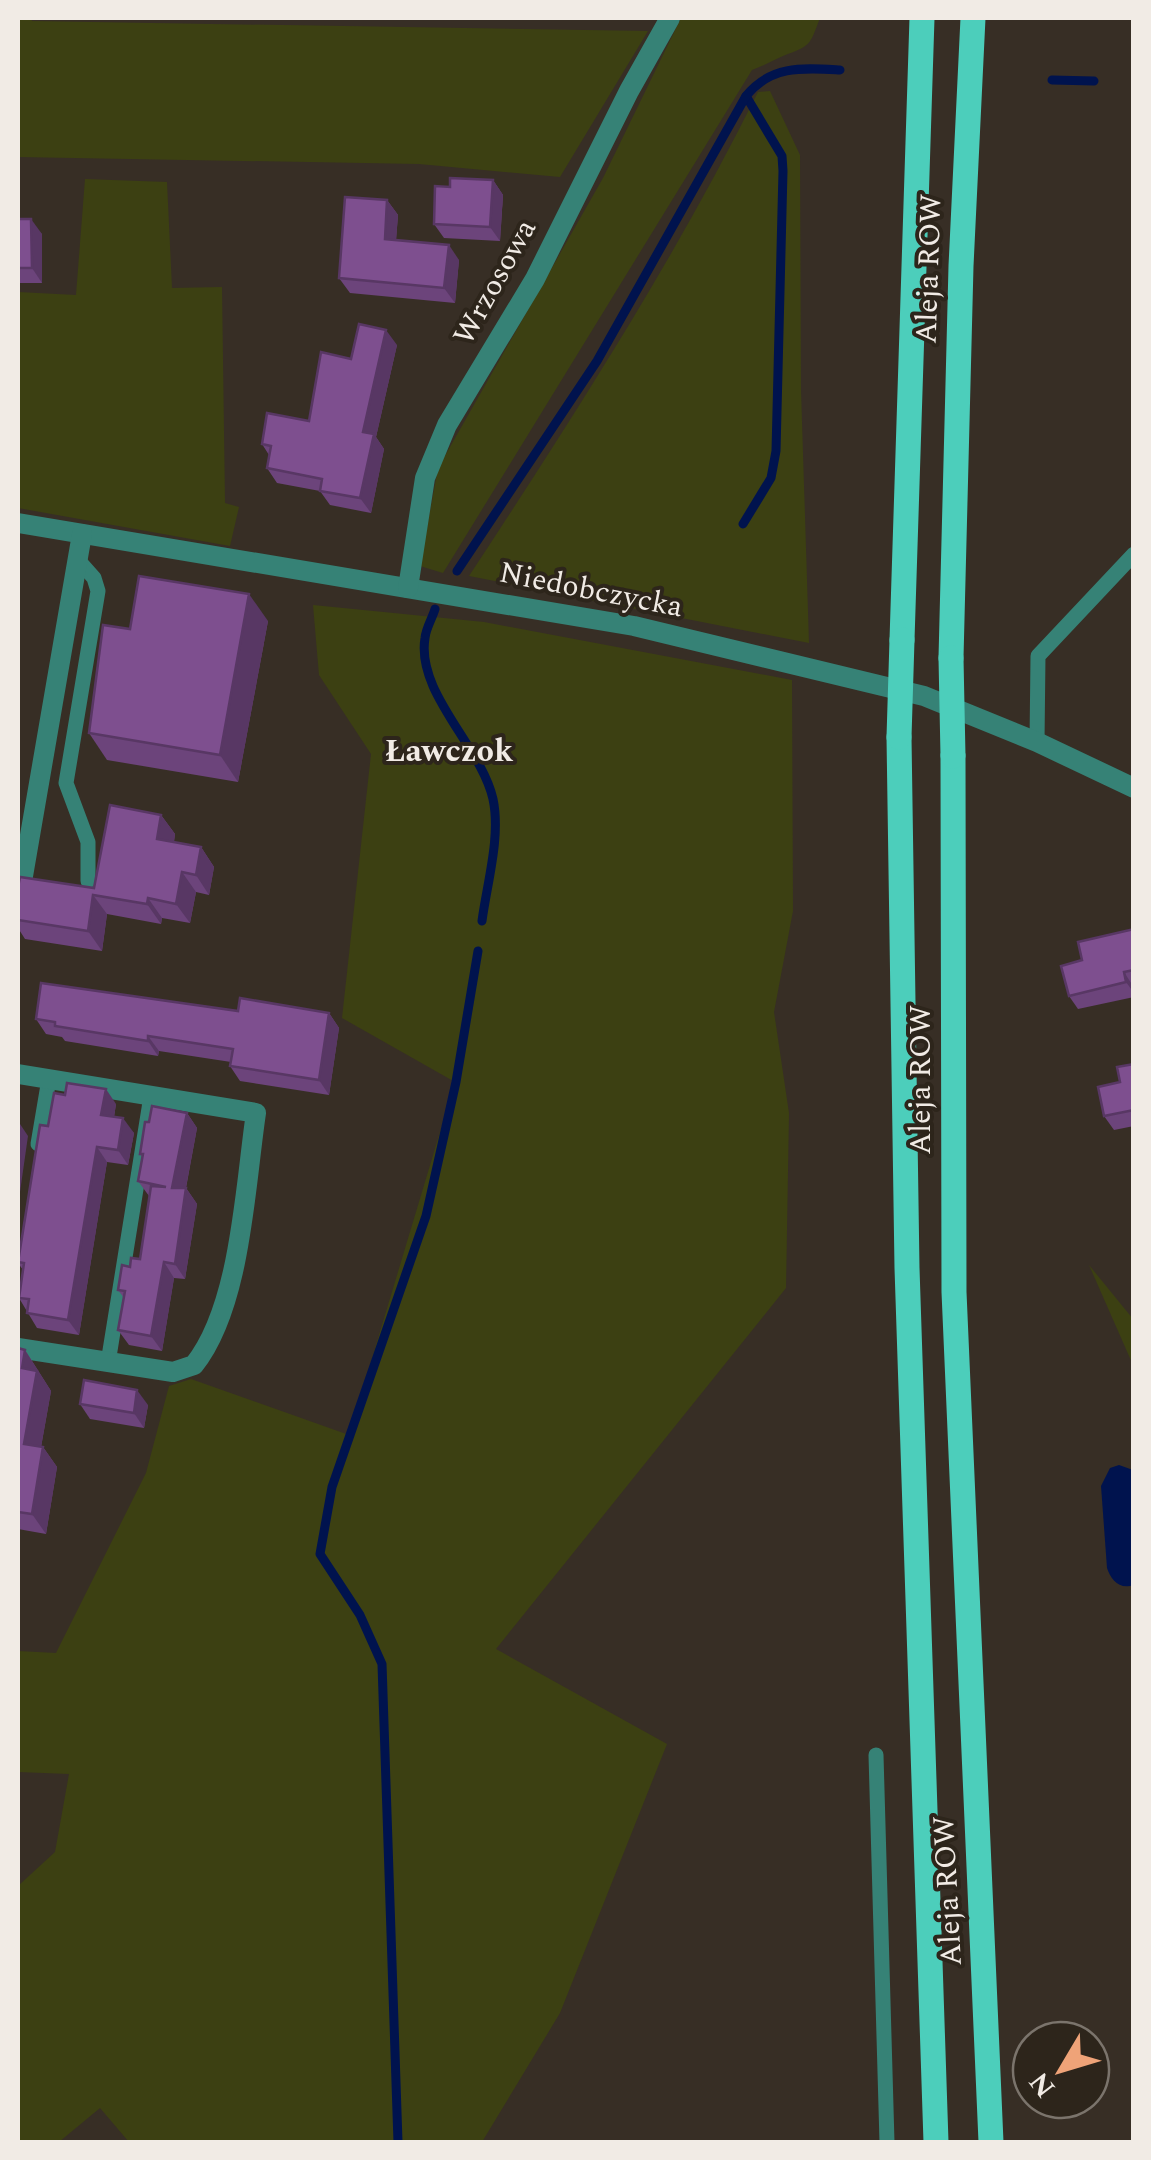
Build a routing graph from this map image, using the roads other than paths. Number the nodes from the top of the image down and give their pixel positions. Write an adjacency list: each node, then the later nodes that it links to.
1 (670, 18): 8 (street, Wrzosowa)
2 (922, 18): 21 (main road, Aleja ROW, bridge)
3 (973, 18): 22 (main road, Aleja ROW, bridge)
4 (18, 523): 5 (street, Niedobczycka)
5 (82, 534): 7 (street); 8 (street, Niedobczycka)
6 (1134, 554): 9 (lane)
7 (78, 560): 11 (lane); 12 (street)
8 (408, 588): 9 (street, Niedobczycka)
9 (1037, 742): 10 (street, Niedobczycka)
10 (1134, 788)
11 (88, 881)
12 (18, 905)
13 (18, 1074): 14 (street)
14 (49, 1079): 15 (street); 16 (lane)
15 (151, 1096): 18 (lane); 18 (street)
16 (36, 1156)
17 (18, 1348): 18 (street)
18 (108, 1362)
19 (876, 1755): 20 (lane)
20 (887, 2142)
21 (936, 2142)
22 (991, 2142)

